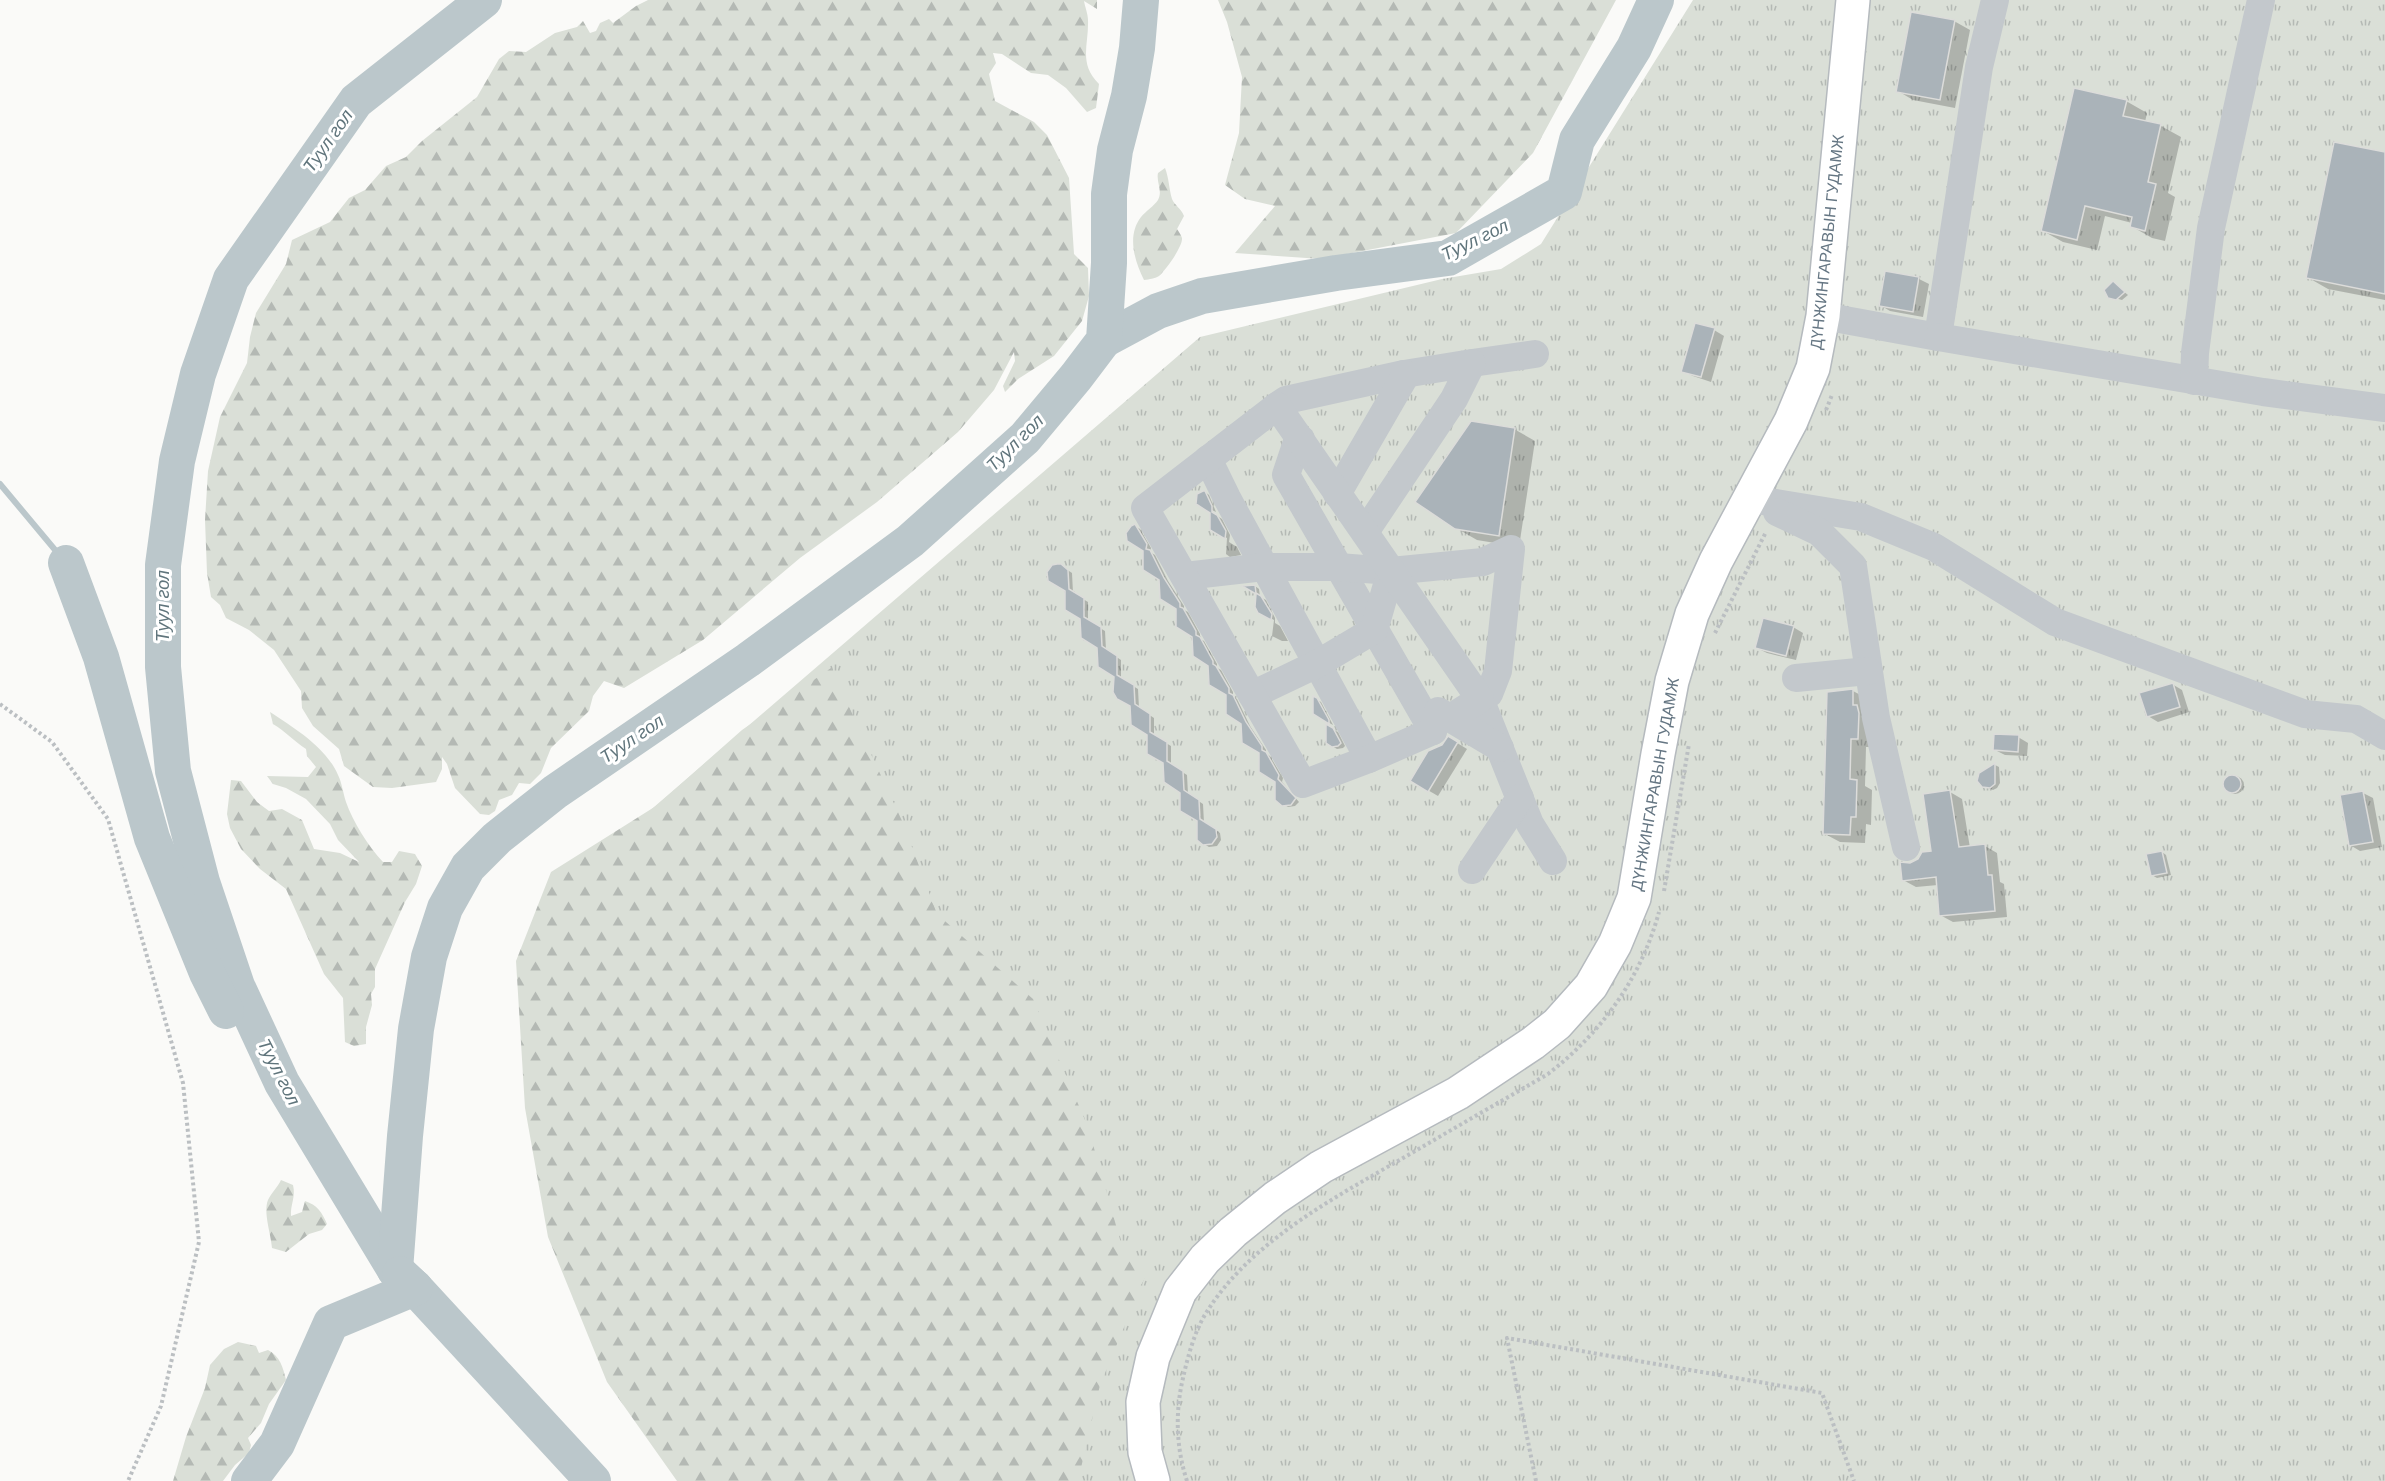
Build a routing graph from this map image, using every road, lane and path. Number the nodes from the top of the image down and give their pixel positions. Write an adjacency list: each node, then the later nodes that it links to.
1 (1853, 0): 4 (main road, ДҮНЖИНГАРАВЫН ГУДАМЖ)
2 (1995, 0): 5 (street)
3 (2261, 0): 9 (street)
4 (1823, 316): 5 (street); 18 (main road, ДҮНЖИНГАРАВЫН ГУДАМЖ)
5 (1938, 337): 9 (street)
6 (1535, 354): 7 (street)
7 (1472, 363): 8 (street); 11 (street)
8 (1413, 372): 11 (street); 12 (street); 17 (street)
9 (2194, 381): 13 (street)
10 (1834, 389): 14 (path)
11 (1459, 403): 19 (street)
12 (1277, 406): 15 (street); 16 (street)
13 (2385, 408)
14 (1821, 421)
15 (1301, 439): 17 (street); 21 (street)
16 (1208, 459): 20 (street); 23 (street)
17 (1337, 494): 19 (street)
18 (1764, 505): 25 (path); 27 (street); 34 (street); 44 (main road, ДҮНЖИНГАРАВЫН ГУДАМЖ)
19 (1365, 532): 22 (street)
20 (1264, 567): 21 (street); 23 (street); 26 (street)
21 (1338, 567): 22 (street); 24 (street)
22 (1391, 571): 24 (street); 30 (street); 30 (street)
23 (1185, 576): 29 (street)
24 (1374, 630): 26 (street); 32 (street)
25 (1711, 642)
26 (1317, 664): 29 (street); 36 (street)
27 (1868, 671): 28 (street); 38 (street)
28 (1796, 678)
29 (1252, 695): 36 (street)
30 (1480, 699): 32 (street); 35 (street)
31 (0, 704): 43 (path)
32 (1442, 724): 35 (street); 36 (street)
33 (1690, 735): 41 (path)
34 (2385, 736)
35 (1500, 748): 37 (street)
36 (1369, 759)
37 (1520, 798): 39 (street); 40 (street)
38 (1906, 847)
39 (1553, 861)
40 (1472, 870)
41 (1663, 895)
42 (1661, 903): 45 (path)
43 (128, 1481)
44 (1153, 1481)
45 (1187, 1481)
46 (1536, 1481): 47 (path)
47 (1854, 1481)

